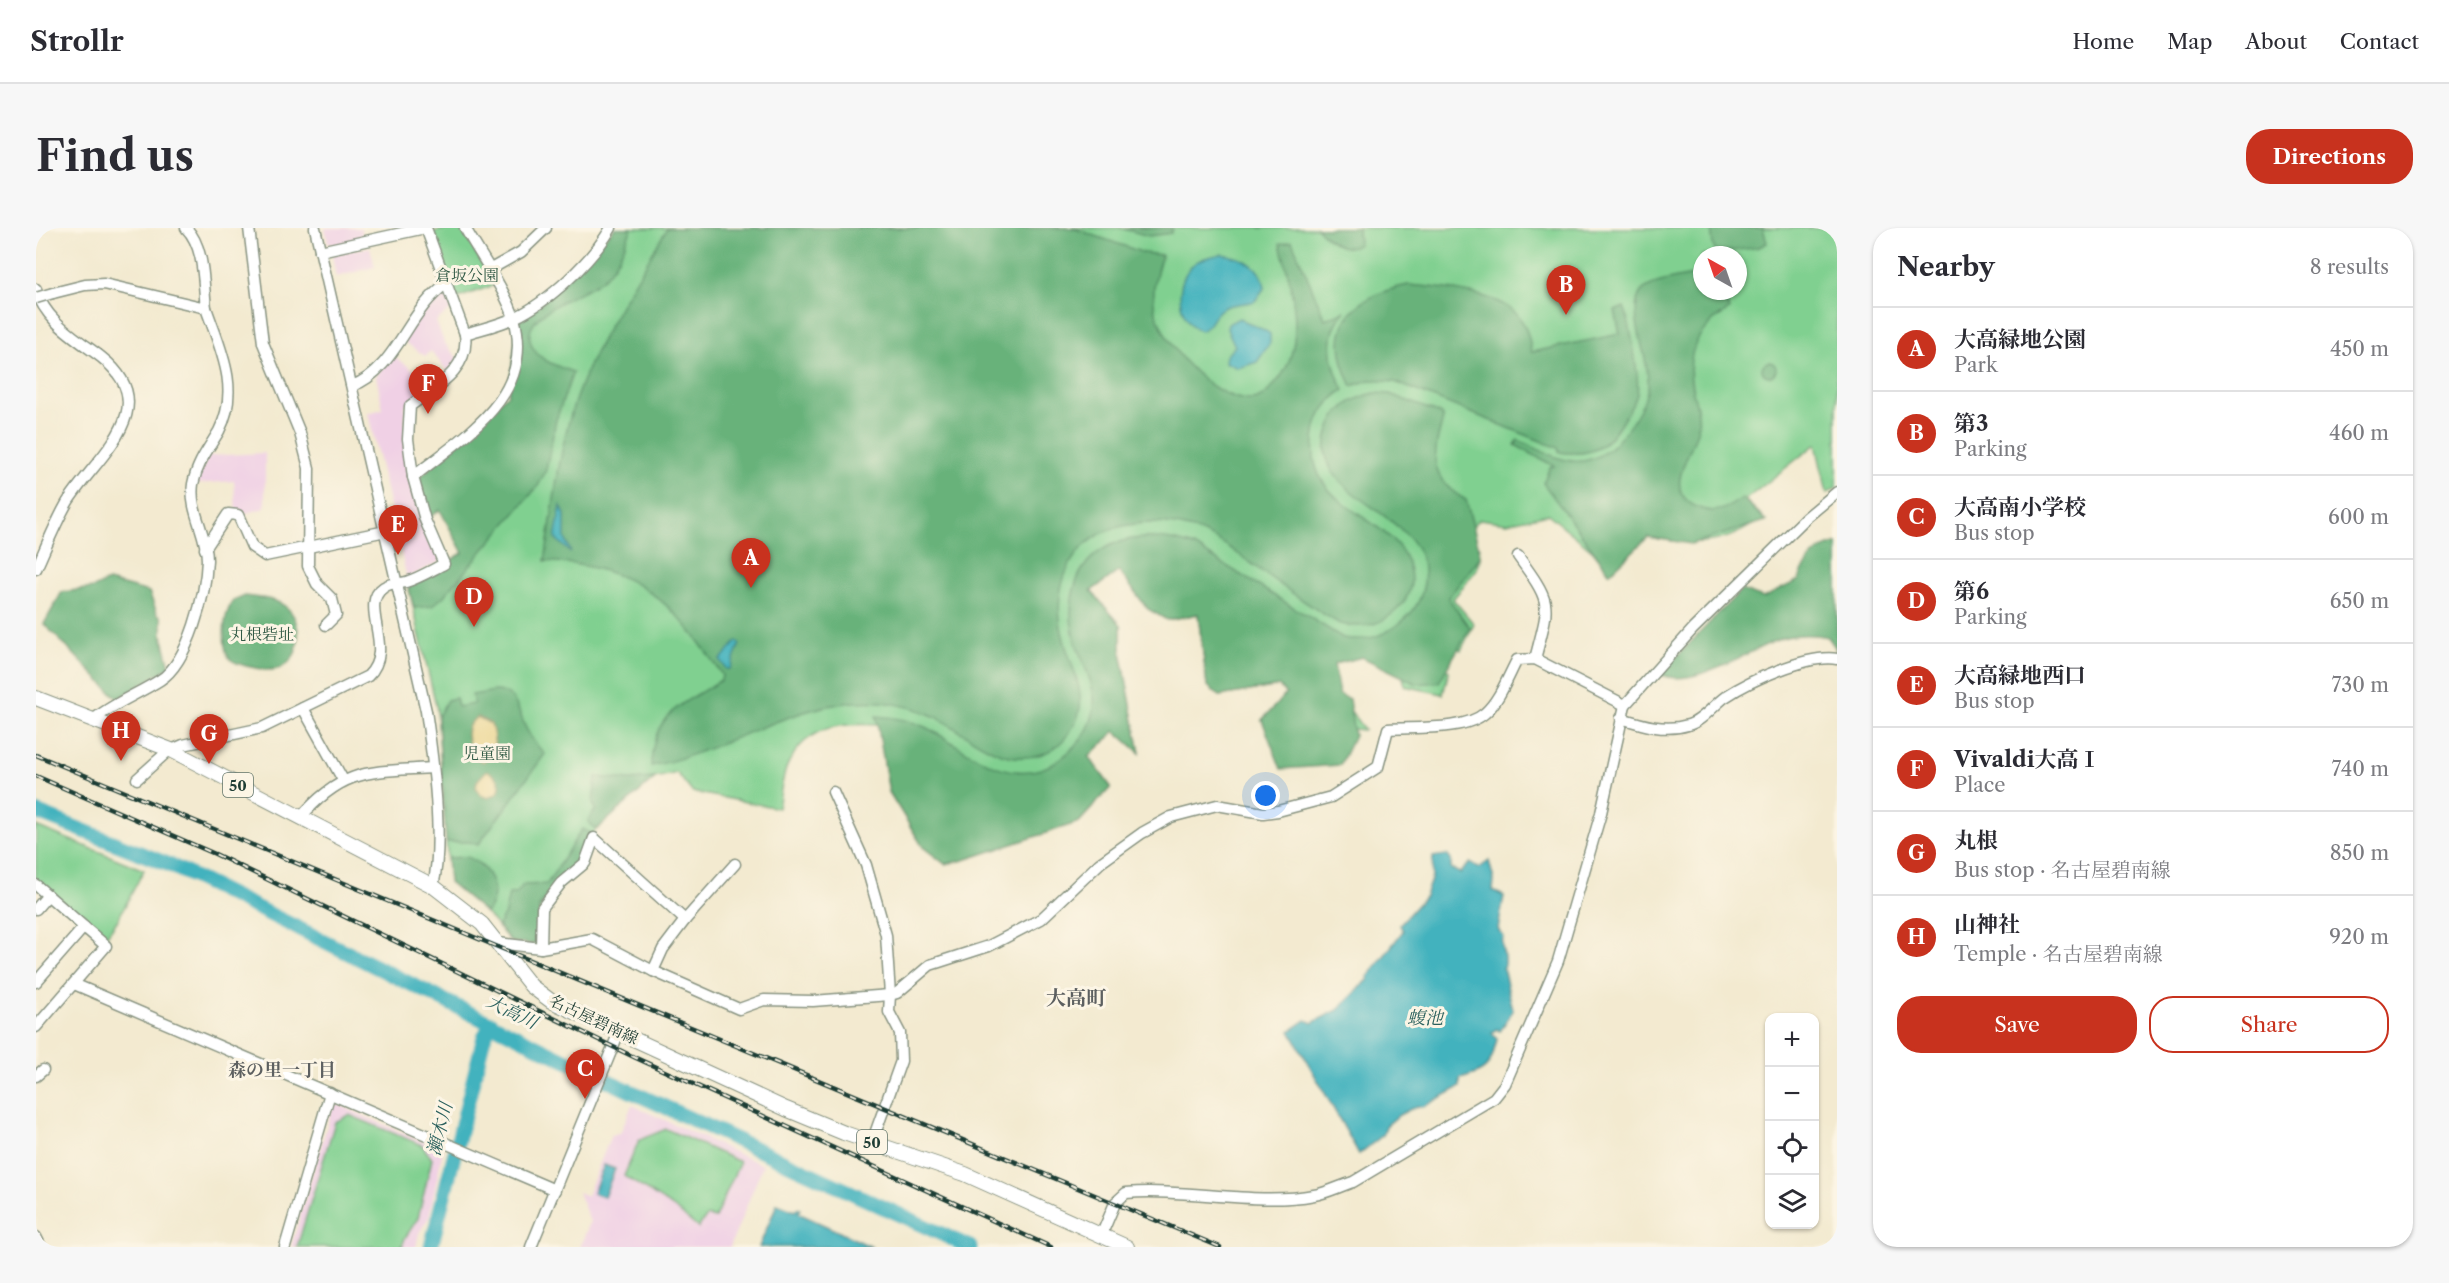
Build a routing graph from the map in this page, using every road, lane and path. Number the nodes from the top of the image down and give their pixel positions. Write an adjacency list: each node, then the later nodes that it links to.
1 (187, 228): 13 (street)
2 (249, 228): 20 (street)
3 (315, 228): 8 (street)
4 (426, 228): 8 (street); 10 (street)
5 (465, 228): 9 (street)
6 (546, 228): 9 (street)
7 (611, 228): 14 (street)
8 (320, 251): 16 (street)
9 (489, 270): 14 (street)
10 (446, 284): 15 (street); 16 (street)
11 (36, 289): 23 (street)
12 (36, 298): 13 (street, bridge)
13 (206, 308): 21 (street)
14 (514, 318): 15 (street); 17 (street)
15 (465, 334): 17 (street)
16 (352, 386): 19 (street)
17 (413, 477): 24 (street)
18 (1837, 492): 29 (street)
19 (386, 531): 20 (street); 24 (street)
20 (308, 548): 21 (street); 25 (street)
21 (205, 549): 32 (street)
22 (1518, 556): 26 (street)
23 (37, 566)
24 (399, 583): 30 (street); 34 (street)
25 (326, 625)
26 (1535, 659): 29 (street); 51 (street)
27 (1837, 659): 31 (street)
28 (36, 698): 32 (main road, 名古屋碧南線 / 50)
29 (1625, 705): 31 (street)
30 (303, 708): 33 (street); 36 (street)
31 (1621, 718): 57 (street)
32 (93, 720): 33 (main road, 名古屋碧南線 / 50)
33 (171, 750): 35 (street); 38 (main road, 名古屋碧南線 / 50)
34 (433, 768): 36 (street); 41 (street)
35 (137, 779)
36 (343, 780): 38 (street)
37 (833, 792): 51 (street)
38 (300, 818): 41 (main road, 名古屋碧南線 / 50)
39 (735, 864): 44 (street)
40 (36, 885): 42 (street)
41 (433, 886): 46 (main road, 名古屋碧南線 / 50)
42 (48, 895): 43 (street); 45 (street)
43 (36, 909)
44 (685, 920): 47 (street); 48 (street)
45 (84, 927): 49 (street); 50 (street)
46 (498, 943): 47 (street); 53 (main road, 名古屋碧南線 / 50)
47 (541, 948): 48 (street)
48 (653, 971): 51 (street)
49 (36, 982)
50 (74, 984): 52 (street); 54 (street)
51 (891, 995): 55 (street)
52 (36, 1027)
53 (619, 1032): 55 (main road, 名古屋碧南線 / 50); 56 (street)
54 (330, 1093): 56 (street); 60 (street)
55 (872, 1142): 57 (main road, 名古屋碧南線 / 50)
56 (555, 1190): 61 (street)
57 (1101, 1236): 62 (main road, 名古屋碧南線 / 50)
58 (36, 1237): 59 (street)
59 (41, 1247)
60 (285, 1247)
61 (531, 1247)
62 (1127, 1247)

